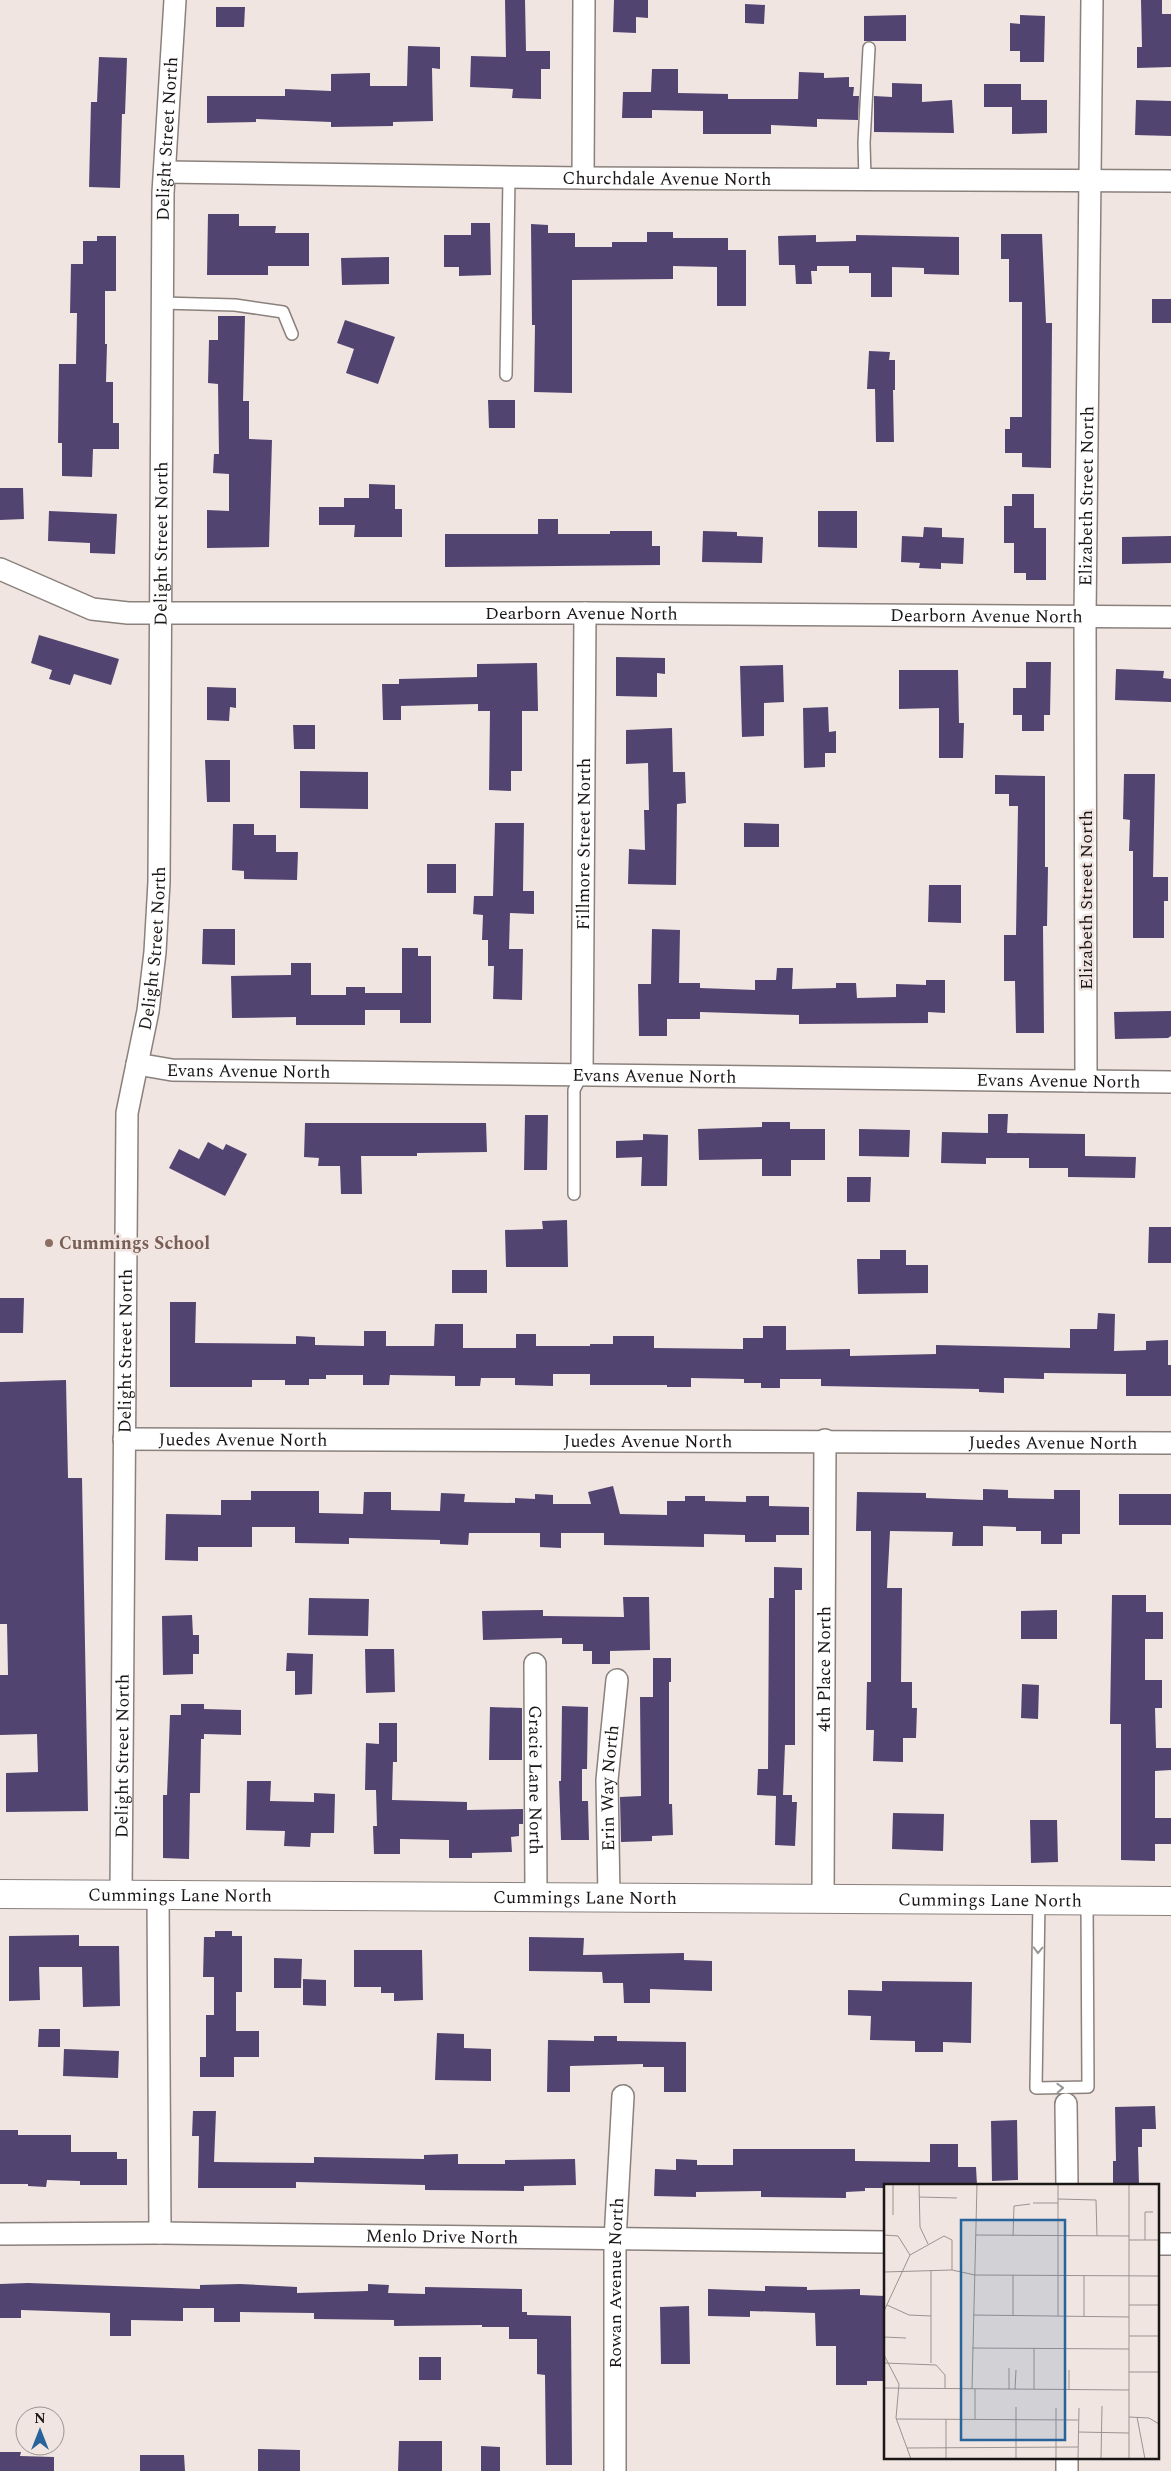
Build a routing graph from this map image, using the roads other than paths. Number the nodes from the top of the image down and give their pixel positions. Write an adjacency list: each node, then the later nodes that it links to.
1 (175, 0): 5 (street, Delight Street North)
2 (584, 0): 7 (street)
3 (1092, 0): 9 (street, Elizabeth Street North)
4 (868, 48): 8 (lane)
5 (165, 172): 6 (street, Churchdale Avenue North); 11 (street, Delight Street North)
6 (510, 177): 7 (street, Churchdale Avenue North); 13 (lane)
7 (583, 178): 8 (street, Churchdale Avenue North)
8 (865, 179): 9 (street, Churchdale Avenue North)
9 (1092, 180): 10 (street, Churchdale Avenue North); 17 (street, Elizabeth Street North)
10 (1171, 181)
11 (162, 302): 12 (lane); 16 (street, Delight Street North)
12 (292, 334)
13 (506, 375)
14 (0, 569): 16 (street, Dearborn Avenue North)
15 (585, 613): 16 (street, Dearborn Avenue North); 17 (street, Dearborn Avenue North); 20 (street, Fillmore Street North)
16 (159, 614): 19 (street, Delight Street North)
17 (1085, 616): 18 (street, Dearborn Avenue North); 21 (street, Elizabeth Street North)
18 (1171, 617)
19 (137, 1064): 20 (street, Evans Avenue North); 24 (street, Delight Street North)
20 (582, 1074): 21 (street, Evans Avenue North); 23 (lane)
21 (1086, 1081): 22 (street, Evans Avenue North)
22 (1171, 1082)
23 (574, 1194)
24 (124, 1439): 25 (street, Juedes Avenue North); 30 (street, Delight Street North)
25 (825, 1440): 26 (street, Juedes Avenue North); 34 (street, 4th Place North)
26 (1171, 1443)
27 (535, 1664): 32 (street, Gracie Lane North)
28 (617, 1680): 33 (street, Erin Way North)
29 (0, 1894): 30 (street, Cummings Lane North)
30 (121, 1895): 31 (street, Cummings Lane North)
31 (158, 1895): 32 (street, Cummings Lane North); 41 (street)
32 (536, 1896): 33 (street, Cummings Lane North)
33 (609, 1897): 34 (street, Cummings Lane North)
34 (823, 1899): 35 (street, Cummings Lane North)
35 (1039, 1901): 36 (street, Cummings Lane North); 36 (lane, one-way to 36)
36 (1087, 1901): 37 (street, Cummings Lane North)
37 (1171, 1901)
38 (624, 2096): 43 (street, Rowan Avenue North)
39 (1066, 2104): 40 (street)
40 (1067, 2184)
41 (160, 2233): 42 (street, Menlo Drive North); 43 (street, Menlo Drive North)
42 (0, 2234)
43 (616, 2240): 44 (street, Menlo Drive North); 48 (street, Rowan Avenue North)
44 (884, 2242)
45 (1158, 2244): 46 (street)
46 (1171, 2244)
47 (1067, 2458): 49 (street)
48 (616, 2471)
49 (1067, 2471)

